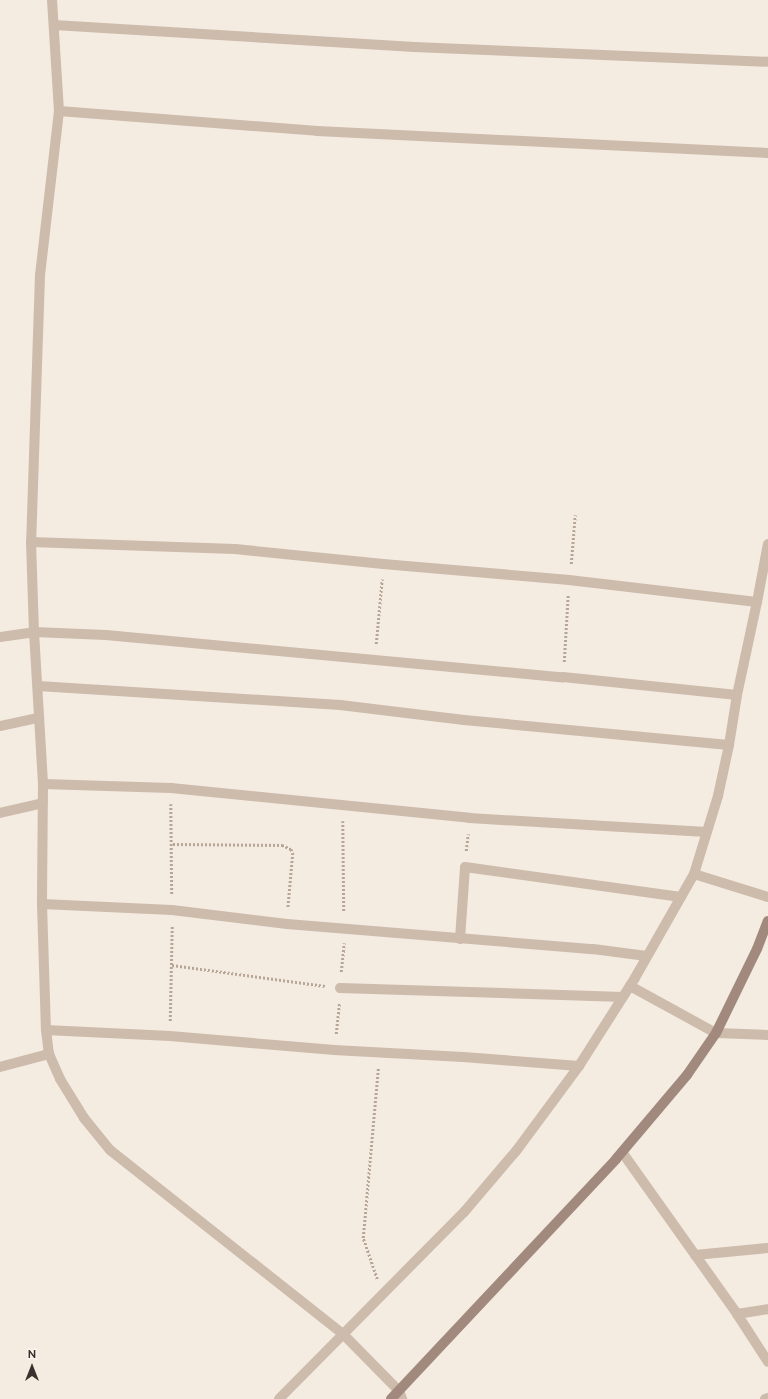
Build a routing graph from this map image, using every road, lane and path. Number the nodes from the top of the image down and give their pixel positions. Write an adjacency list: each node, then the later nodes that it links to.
1 (52, 0): 2 (street)
2 (54, 25): 3 (street); 4 (street)
3 (768, 62)
4 (59, 111): 5 (street); 7 (street)
5 (768, 153)
6 (574, 515): 10 (path)
7 (31, 542): 9 (street); 12 (street)
8 (768, 544): 11 (street)
9 (383, 564): 10 (street); 14 (path)
10 (569, 580): 11 (street); 15 (path)
11 (757, 602): 17 (street)
12 (34, 632): 13 (street); 14 (street); 16 (street)
13 (0, 638)
14 (374, 659): 15 (street)
15 (563, 677): 17 (street)
16 (38, 686): 18 (street); 20 (street)
17 (737, 695): 20 (street)
18 (39, 718): 19 (street); 21 (street)
19 (0, 726)
20 (730, 745): 27 (street)
21 (43, 784): 22 (street); 23 (street)
22 (171, 788): 24 (street); 28 (path)
23 (43, 803): 25 (street); 33 (street)
24 (343, 805): 26 (street); 37 (path)
25 (0, 813)
26 (469, 818): 27 (street); 29 (path)
27 (707, 832): 30 (street)
28 (173, 844): 34 (path); 36 (path)
29 (465, 867): 31 (street); 38 (street)
30 (694, 874): 31 (street); 32 (street)
31 (681, 897): 39 (street)
32 (768, 897)
33 (42, 904): 34 (street); 44 (street)
34 (172, 910): 36 (street); 40 (path)
35 (768, 921): 45 (main road)
36 (287, 924): 37 (street)
37 (345, 930): 38 (street); 42 (path)
38 (460, 939): 39 (street)
39 (647, 956): 41 (street)
40 (172, 965): 42 (path); 47 (path)
41 (630, 986): 43 (street); 45 (street)
42 (340, 988): 43 (street); 48 (path)
43 (623, 997): 51 (street)
44 (46, 1030): 47 (street); 50 (street)
45 (716, 1034): 46 (street); 53 (main road)
46 (768, 1034)
47 (170, 1036): 48 (street)
48 (334, 1050): 49 (street)
49 (380, 1052): 51 (street); 56 (path)
50 (49, 1054): 52 (street); 59 (street)
51 (579, 1066): 56 (street)
52 (0, 1067)
53 (622, 1152): 55 (street); 61 (main road)
54 (768, 1248): 55 (street)
55 (695, 1255): 58 (street)
56 (383, 1294): 59 (street)
57 (768, 1309): 58 (street)
58 (737, 1314): 60 (street)
59 (343, 1334): 61 (street); 63 (street)
60 (768, 1362)
61 (401, 1395): 64 (main road)
62 (768, 1398): 65 (street)
63 (280, 1399)
64 (391, 1399)
65 (765, 1399)

